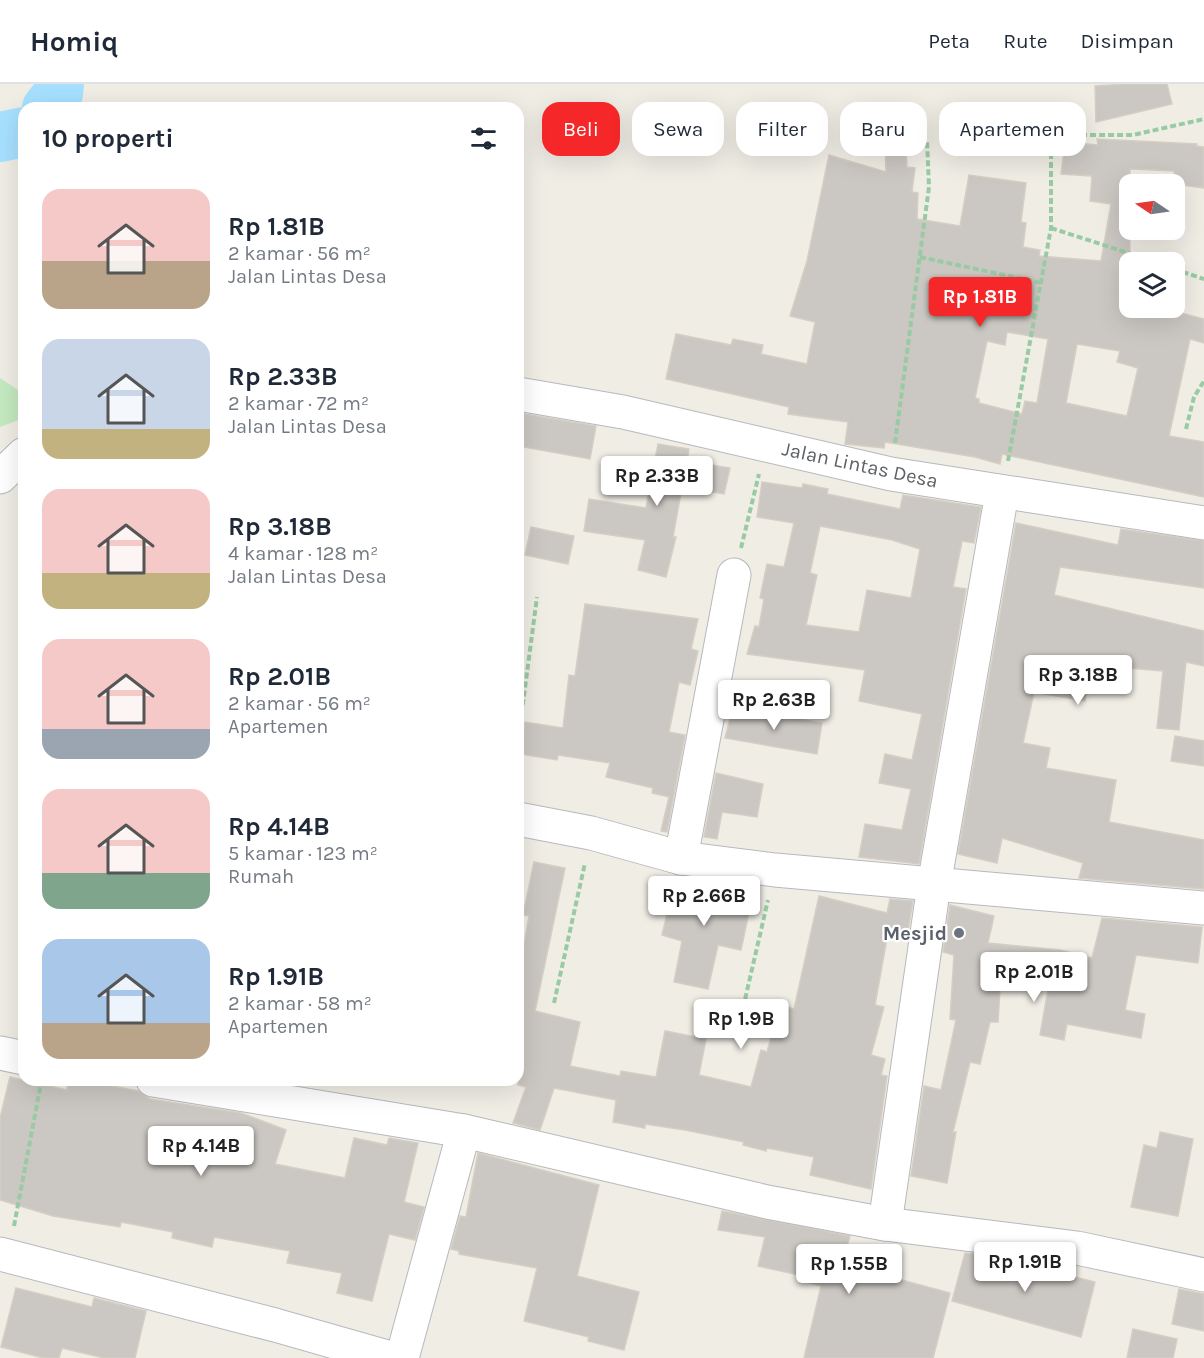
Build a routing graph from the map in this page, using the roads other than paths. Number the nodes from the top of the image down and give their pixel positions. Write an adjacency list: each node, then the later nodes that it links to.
1 (524, 395): 4 (street, Jalan Lintas Desa)
2 (18, 459): 3 (street)
3 (0, 477)
4 (1002, 493): 5 (street, Jalan Lintas Desa); 9 (street)
5 (1204, 524)
6 (734, 575): 8 (street)
7 (524, 820): 8 (street)
8 (681, 858): 9 (street)
9 (934, 885): 10 (street); 15 (street)
10 (1204, 908)
11 (0, 1053): 12 (street)
12 (18, 1057)
13 (190, 1086): 14 (street)
14 (464, 1131): 15 (street); 19 (street)
15 (885, 1224): 17 (street)
16 (4, 1255): 18 (street)
17 (1204, 1275)
18 (391, 1358)
19 (402, 1358)

